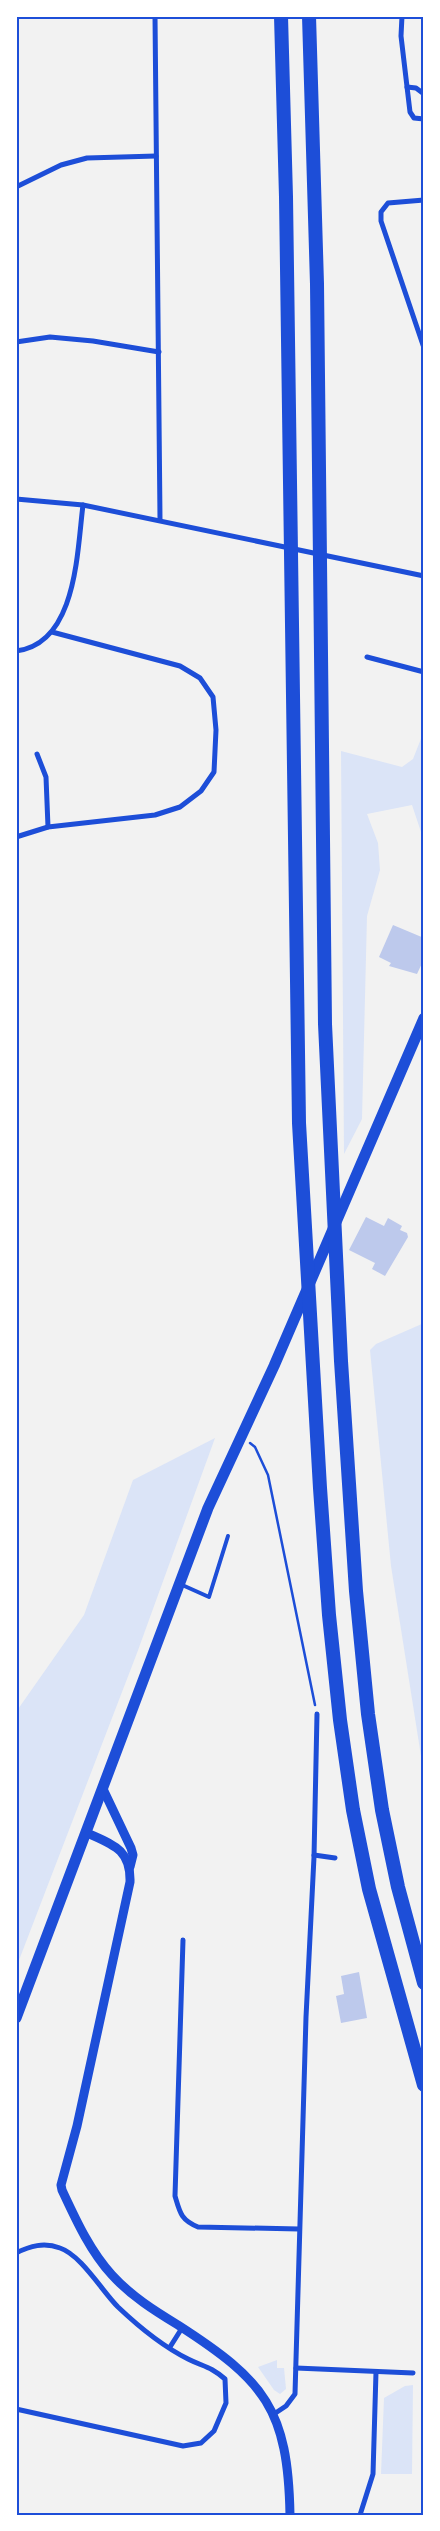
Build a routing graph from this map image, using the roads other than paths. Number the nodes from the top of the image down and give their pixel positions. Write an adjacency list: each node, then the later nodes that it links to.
1 (155, 16): 8 (street)
2 (281, 16): 37 (highway)
3 (309, 16): 35 (highway)
4 (402, 16): 5 (street)
5 (407, 87): 6 (street); 7 (street)
6 (424, 94)
7 (424, 119)
8 (156, 156): 9 (street); 13 (street)
9 (16, 187)
10 (424, 200): 12 (street)
11 (16, 342): 13 (street)
12 (424, 348)
13 (159, 352): 16 (street)
14 (16, 499): 15 (street)
15 (84, 505): 16 (street); 18 (street)
16 (160, 520): 17 (street)
17 (424, 576)
18 (52, 632): 19 (street); 23 (street)
19 (16, 651)
20 (367, 657): 21 (street)
21 (424, 672)
22 (37, 754): 23 (street)
23 (48, 827): 24 (street)
24 (16, 837)
25 (424, 1018): 27 (main road)
26 (228, 1536): 27 (lane)
27 (179, 1584): 29 (main road)
28 (317, 1714): 31 (street)
29 (103, 1789): 30 (main road); 33 (street)
30 (87, 1833): 33 (street); 36 (main road)
31 (314, 1855): 32 (street); 38 (street)
32 (335, 1858)
33 (130, 1867): 40 (street)
34 (183, 1940): 38 (street)
35 (424, 1983)
36 (16, 2018)
37 (424, 2085)
38 (299, 2229): 42 (street)
39 (16, 2253): 41 (street)
40 (182, 2328): 41 (street); 46 (street)
41 (170, 2347): 45 (street)
42 (296, 2368): 43 (street); 46 (street)
43 (376, 2372): 44 (street); 48 (street)
44 (413, 2373)
45 (16, 2410)
46 (274, 2414): 47 (street)
47 (290, 2515)
48 (360, 2515)

